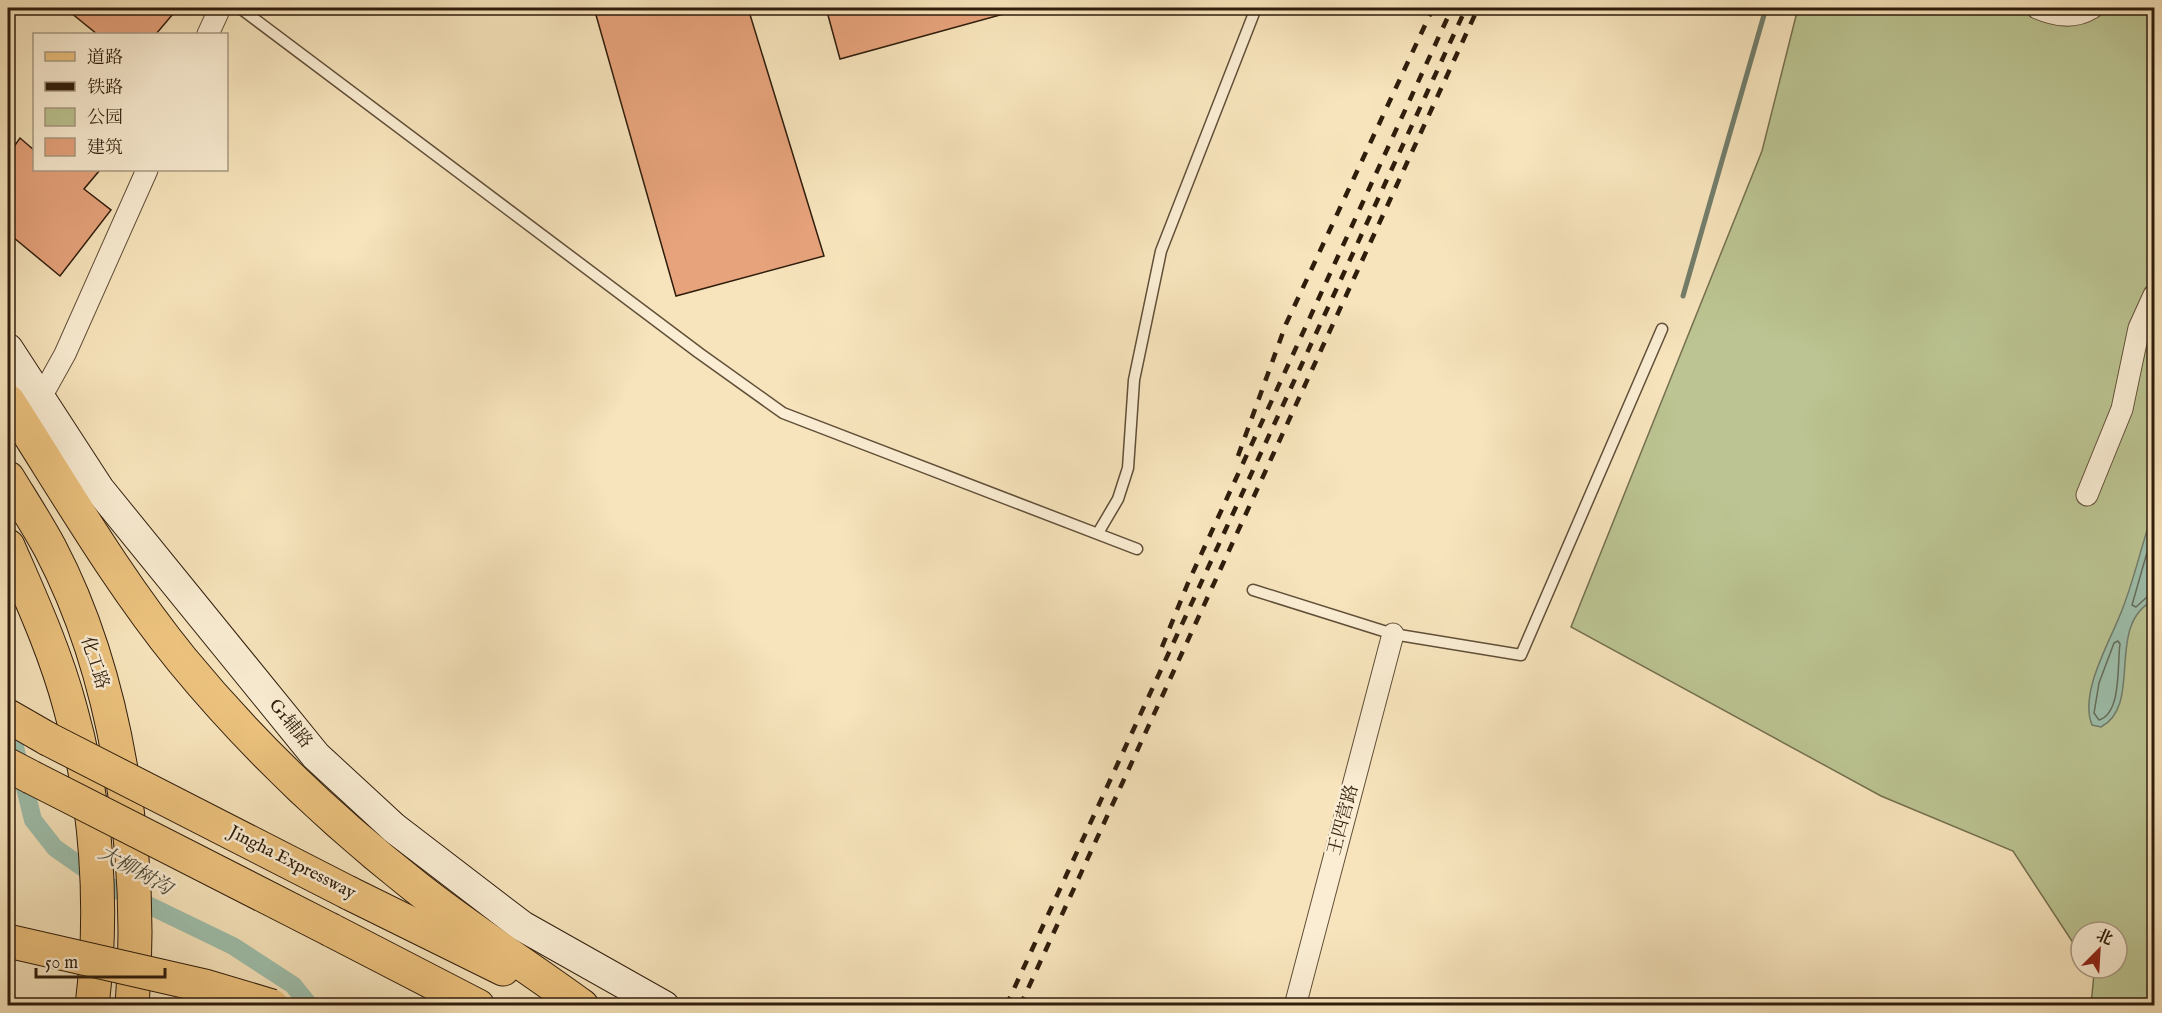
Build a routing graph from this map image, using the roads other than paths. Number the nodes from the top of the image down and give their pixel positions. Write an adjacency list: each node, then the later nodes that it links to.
1 (220, 8): 6 (street)
2 (240, 8): 15 (lane)
3 (1256, 8): 15 (lane)
4 (2037, 8): 5 (street)
5 (2092, 8)
6 (208, 33)
7 (147, 171): 11 (street)
8 (2154, 295): 14 (street)
9 (1662, 329): 19 (lane)
10 (8, 349): 11 (main road, G1辅路)
11 (40, 399): 29 (main road, G1辅路)
12 (8, 401): 28 (main road)
13 (8, 478): 24 (main road, 化工路)
14 (2087, 495)
15 (1098, 533): 17 (lane)
16 (8, 546): 23 (main road, 化工路)
17 (1137, 549)
18 (1253, 590): 19 (lane)
19 (1393, 634): 30 (street, 王四营路)
20 (8, 718): 27 (main road, Jingha Expressway, bridge)
21 (8, 765): 26 (main road, bridge)
22 (8, 941): 25 (main road, bridge)
23 (92, 1005)
24 (132, 1005)
25 (272, 1005)
26 (478, 1005)
27 (577, 1005)
28 (582, 1005)
29 (664, 1005)
30 (1295, 1005)

